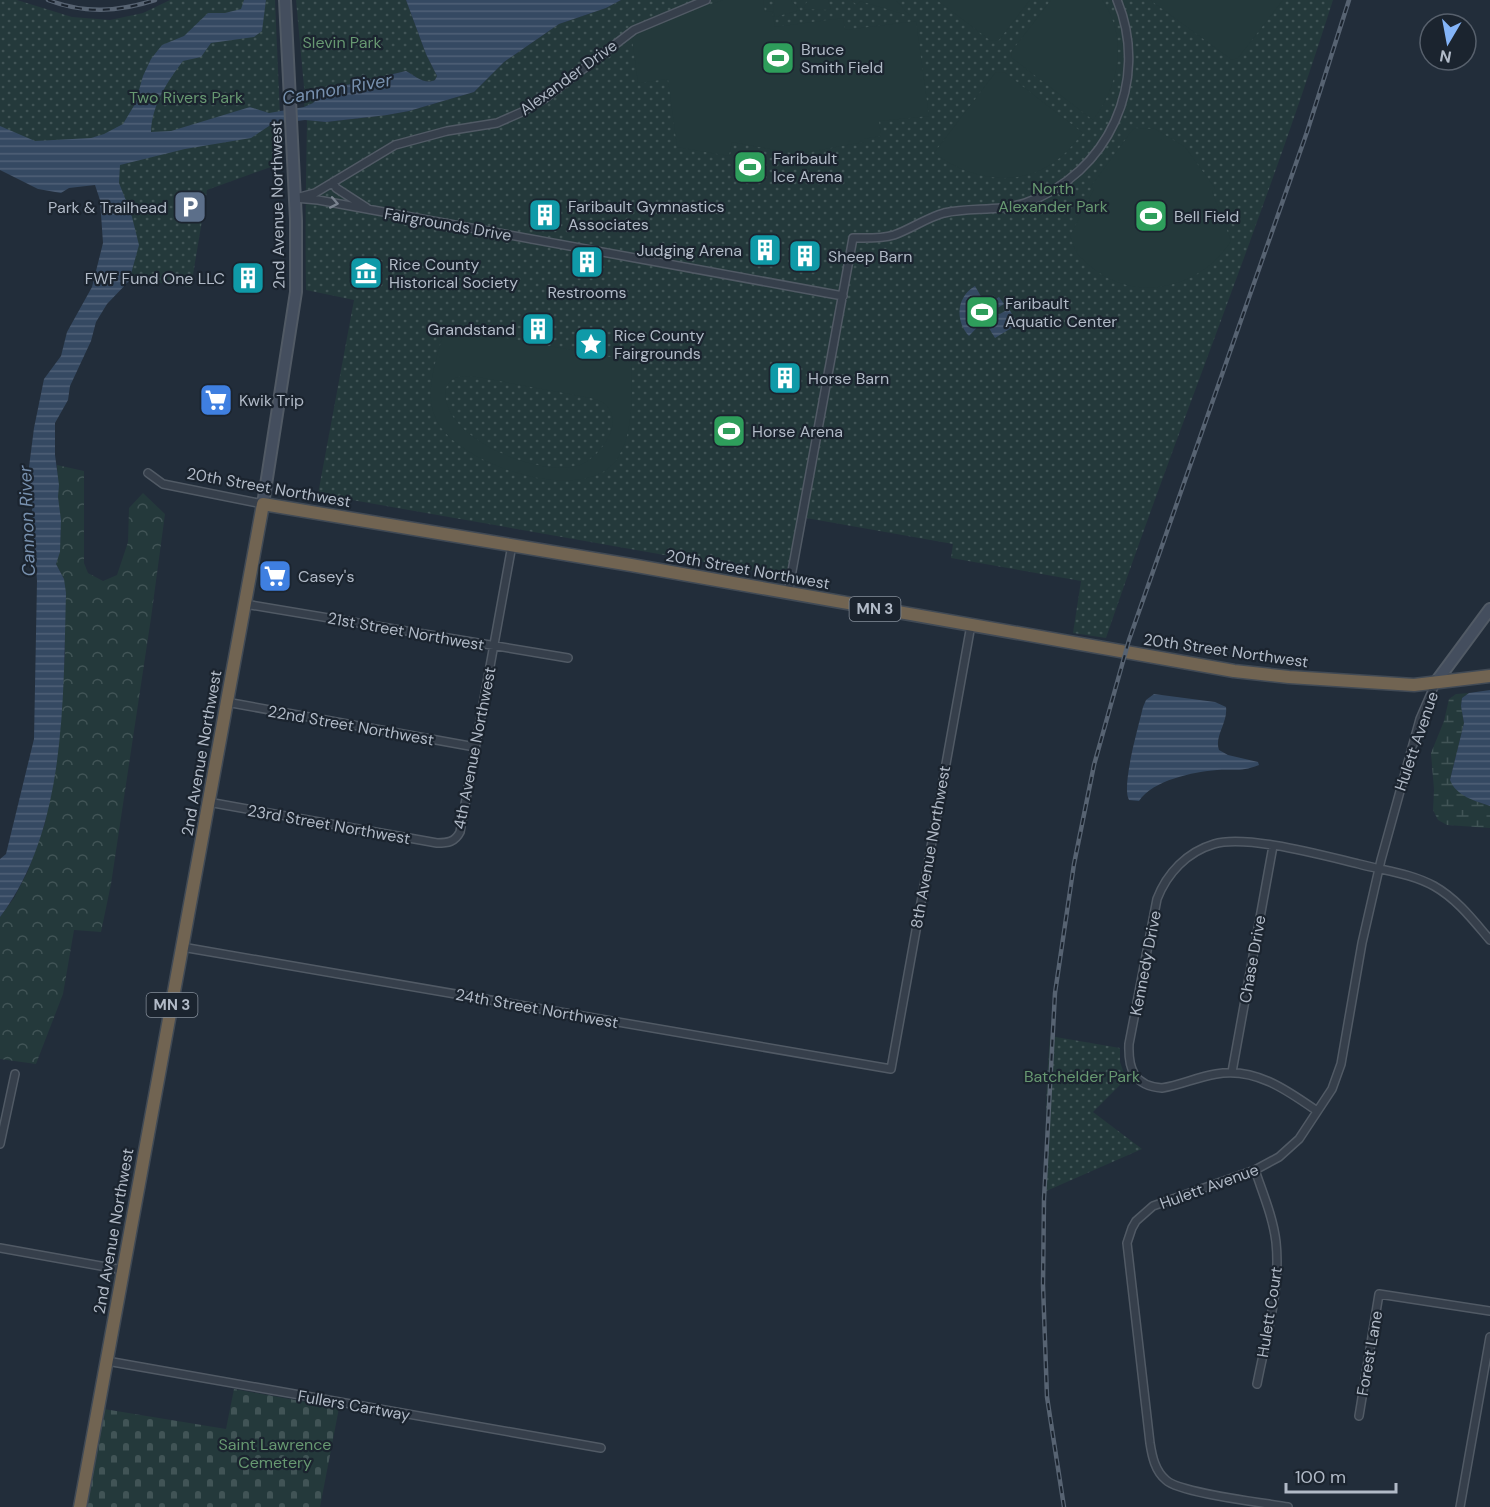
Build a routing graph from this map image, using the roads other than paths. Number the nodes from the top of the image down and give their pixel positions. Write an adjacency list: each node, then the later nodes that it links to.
1 (706, 0): 4 (street, Alexander Drive)
2 (1117, 0): 7 (street)
3 (285, 2): 5 (street, 2nd Avenue Northwest)
4 (333, 182): 5 (street, Alexander Drive); 6 (street, Fairgrounds Drive)
5 (295, 198): 6 (street, Fairgrounds Drive, one-way to 6); 9 (street, 2nd Avenue Northwest)
6 (372, 211): 7 (street, Fairgrounds Drive)
7 (843, 296): 11 (street)
8 (148, 473): 9 (street, 20th Street Northwest)
9 (263, 504): 10 (highway, 20th Street Northwest / MN 3); 12 (highway, 2nd Avenue Northwest / MN 3)
10 (512, 545): 11 (highway, 20th Street Northwest / MN 3); 15 (street, 4th Avenue Northwest)
11 (788, 593): 14 (highway, 20th Street Northwest / MN 3)
12 (245, 604): 15 (street, 21st Street Northwest); 19 (highway, 2nd Avenue Northwest / MN 3)
13 (1490, 609): 18 (street)
14 (970, 625): 18 (highway, 20th Street Northwest / MN 3); 27 (street, 8th Avenue Northwest)
15 (494, 646): 16 (street, 21st Street Northwest); 20 (street, 4th Avenue Northwest)
16 (568, 658)
17 (1490, 676): 18 (highway, 20th Street Northwest / MN 3)
18 (1436, 682): 24 (street, Hulett Avenue)
19 (226, 702): 20 (street, 22nd Street Northwest); 21 (highway, 2nd Avenue Northwest / MN 3)
20 (475, 747): 22 (street, 4th Avenue Northwest)
21 (208, 802): 22 (street, 23rd Street Northwest); 26 (highway, 2nd Avenue Northwest / MN 3)
22 (451, 842)
23 (1273, 846): 24 (street, Kennedy Drive); 28 (street, Chase Drive); 28 (street, Kennedy Drive)
24 (1378, 868): 25 (street, Kennedy Drive); 30 (street, Hulett Avenue)
25 (1490, 940)
26 (182, 947): 27 (street, 24th Street Northwest); 34 (highway, 2nd Avenue Northwest / MN 3)
27 (891, 1069)
28 (1232, 1072): 30 (street, Kennedy Drive)
29 (15, 1074): 31 (street)
30 (1317, 1111): 32 (street, Hulett Avenue)
31 (0, 1144)
32 (1255, 1170): 38 (street, Hulett Court); 42 (street, Hulett Avenue)
33 (0, 1248): 34 (street)
34 (123, 1270): 37 (highway, 2nd Avenue Northwest / MN 3)
35 (1490, 1311): 39 (street, Forest Lane)
36 (1490, 1337): 43 (street)
37 (107, 1361): 40 (street, Fullers Cartway); 41 (highway, 2nd Avenue Northwest / MN 3)
38 (1257, 1384)
39 (1359, 1416)
40 (601, 1448)
41 (80, 1507)
42 (1288, 1507)
43 (1461, 1507)

